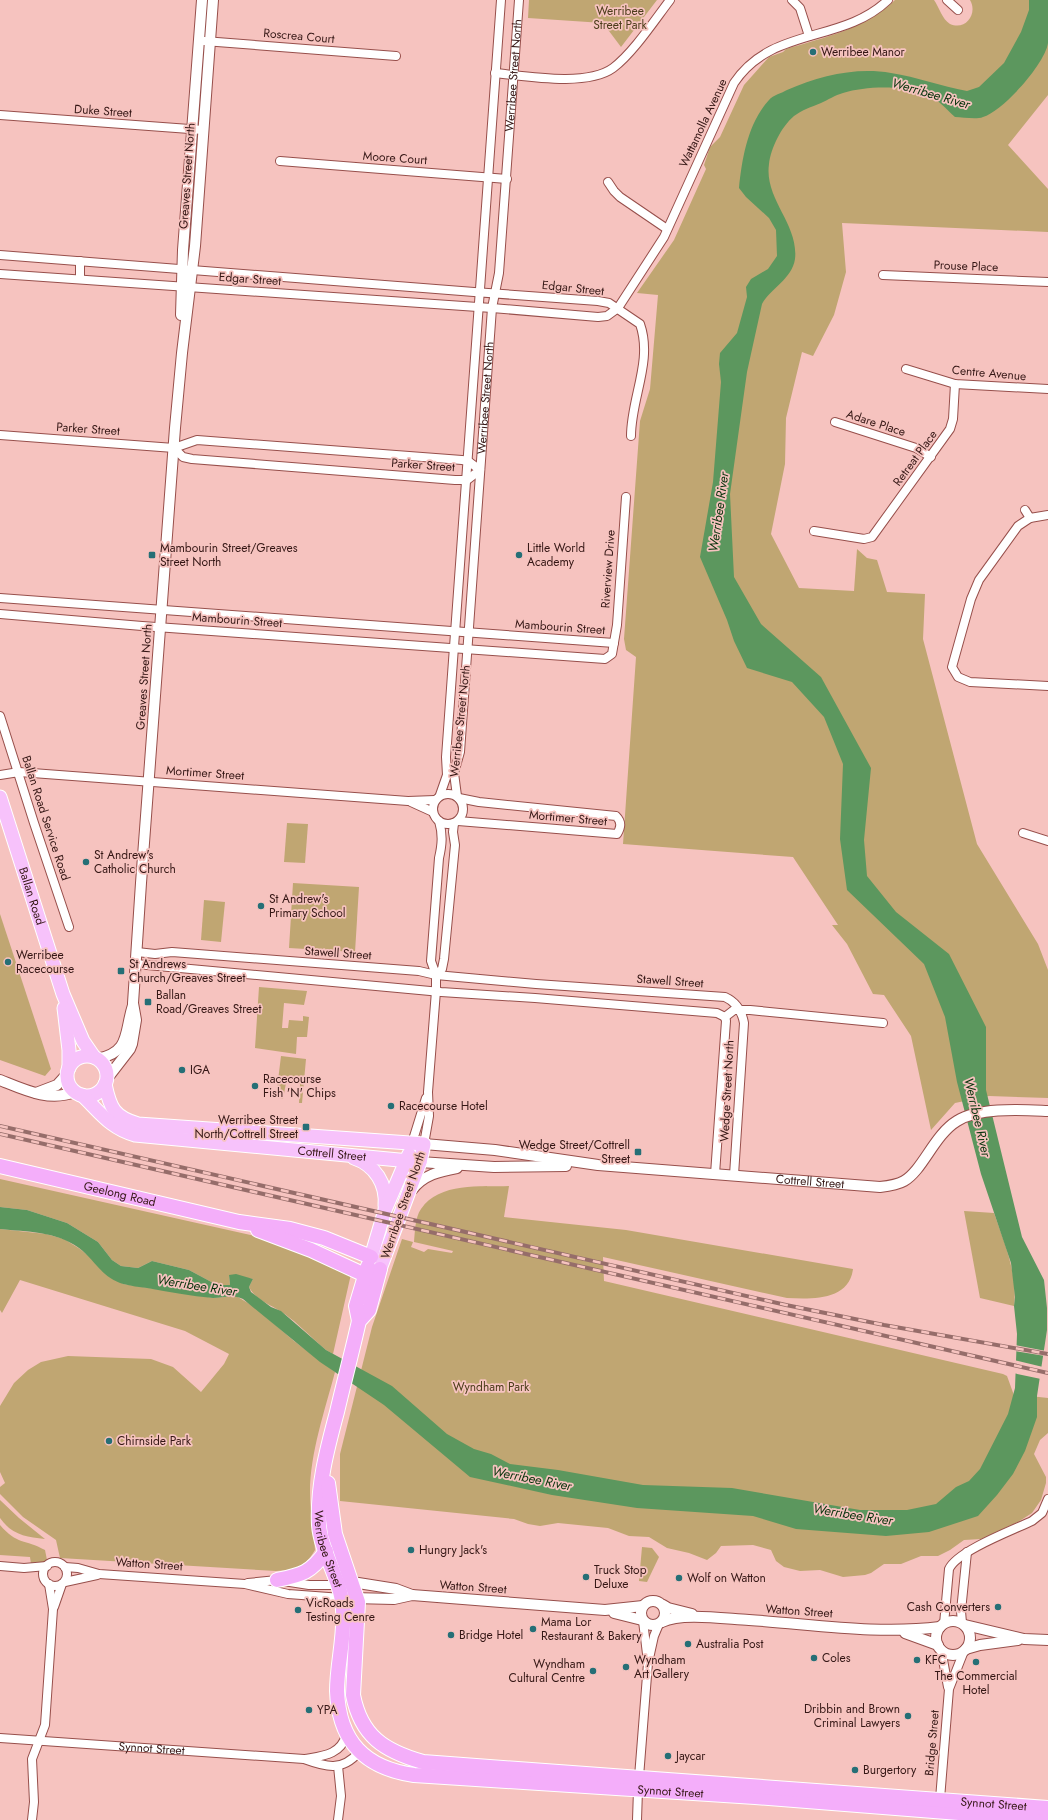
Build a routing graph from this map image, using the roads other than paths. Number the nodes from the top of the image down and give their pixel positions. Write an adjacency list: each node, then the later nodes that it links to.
1 (202, 0): 11 (street, Greaves Street North)
2 (213, 0): 12 (street, Greaves Street North)
3 (501, 0): 14 (street, Werribee Street North)
4 (519, 0): 15 (street, Werribee Street North)
5 (670, 0): 15 (street)
6 (792, 0): 10 (street)
7 (888, 0): 10 (street, Wattamolla Avenue)
8 (947, 0): 9 (street)
9 (958, 10)
10 (809, 36): 23 (street, Wattamolla Avenue)
11 (199, 40): 12 (street, Roscrea Court); 17 (street, Greaves Street North)
12 (210, 41): 13 (street, Roscrea Court); 18 (street, Greaves Street North)
13 (396, 56)
14 (495, 73): 15 (street); 20 (street, Werribee Street North)
15 (514, 75): 21 (street, Werribee Street North)
16 (0, 115): 17 (street, Duke Street)
17 (192, 130): 18 (street, Duke Street); 26 (street, Greaves Street North)
18 (204, 130): 27 (street, Greaves Street North)
19 (280, 161): 20 (street, Moore Court)
20 (488, 177): 21 (street, Moore Court); 33 (street, Werribee Street North)
21 (507, 179): 34 (street, Werribee Street North)
22 (608, 182): 23 (street)
23 (667, 229): 37 (street, Wattamolla Avenue)
24 (0, 255): 25 (street, Edgar Street)
25 (80, 261): 26 (street, Edgar Street); 30 (street)
26 (182, 270): 27 (street, Edgar Street); 32 (street, Greaves Street North)
27 (192, 270): 32 (street, Greaves Street North); 33 (street, Edgar Street)
28 (0, 274): 30 (street, Edgar Street)
29 (883, 275): 31 (street, Prouse Place)
30 (80, 279): 32 (street, Edgar Street)
31 (1048, 282)
32 (186, 286): 35 (street, Edgar Street); 44 (street, Greaves Street North)
33 (480, 292): 34 (street, Edgar Street); 35 (street, Werribee Street North)
34 (495, 293): 36 (street, Werribee Street North); 37 (street, Edgar Street)
35 (479, 308): 36 (street, Edgar Street); 46 (street, Werribee Street North)
36 (492, 308): 37 (street, Edgar Street); 47 (street, Werribee Street North)
37 (618, 308): 43 (street)
38 (906, 369): 39 (street, Centre Avenue)
39 (955, 384): 40 (street, Centre Avenue); 45 (street, Retreat Place)
40 (1048, 389)
41 (835, 422): 45 (street, Adare Place)
42 (0, 434): 44 (street, Parker Street)
43 (631, 436)
44 (174, 448): 46 (street, Parker Street); 48 (street, Parker Street); 55 (street, Greaves Street North)
45 (931, 457): 53 (street, Retreat Place)
46 (468, 461): 47 (street, Parker Street); 48 (street, Werribee Street North)
47 (480, 470): 48 (street, Parker Street); 59 (street, Werribee Street North)
48 (467, 480): 58 (street, Werribee Street North)
49 (626, 497): 60 (street, Riverview Drive)
50 (1025, 510): 52 (street)
51 (1048, 514): 52 (street)
52 (1030, 518): 63 (street)
53 (814, 531)
54 (0, 598): 55 (street, Mambourin Street)
55 (162, 609): 57 (street, Greaves Street North); 58 (street, Mambourin Street)
56 (0, 614): 57 (street, Mambourin Street)
57 (161, 627): 61 (street, Mambourin Street); 67 (street, Greaves Street North)
58 (456, 632): 59 (street, Mambourin Street); 61 (street, Werribee Street North)
59 (468, 632): 60 (street, Mambourin Street); 62 (street, Werribee Street North)
60 (614, 643): 62 (street, Mambourin Street)
61 (455, 648): 62 (street, Mambourin Street); 70 (street, Werribee Street North)
62 (467, 649): 69 (street, Werribee Street North)
63 (1048, 686)
64 (0, 716): 65 (street, Ballan Road Service Road)
65 (19, 772): 66 (street, Mortimer Street); 67 (street, Mortimer Street); 77 (street, Ballan Road Service Road)
66 (0, 775)
67 (150, 781): 71 (street, Mortimer Street); 78 (street, Greaves Street North)
68 (0, 797): 84 (main road, Ballan Road)
69 (458, 797): 70 (street); 74 (street); 74 (street, Mortimer Street)
70 (438, 798): 71 (street, Mortimer Street); 72 (street)
71 (408, 801): 72 (street, Mortimer Street)
72 (433, 812): 73 (street)
73 (439, 821): 74 (street); 80 (street, Werribee Street North)
74 (456, 822): 80 (street, Werribee Street North)
75 (1023, 833): 76 (street)
76 (1048, 841)
77 (70, 927)
78 (137, 952): 79 (street, Greaves Street North); 80 (street, Stawell Street)
79 (136, 964): 83 (street); 87 (street, Greaves Street North)
80 (436, 975): 81 (street, Stawell Street); 83 (street, Werribee Street North)
81 (536, 984): 82 (street, Stawell Street); 85 (street)
82 (593, 988): 86 (street); 88 (street, Stawell Street)
83 (436, 991): 85 (street); 95 (street, Werribee Street North)
84 (62, 994): 91 (main road, Ballan Road); 92 (main road, Ballan Road)
85 (535, 998): 86 (street)
86 (591, 1002): 89 (street)
87 (133, 1003): 91 (street, Greaves Street North); 94 (street, Greaves Street North)
88 (740, 1010): 89 (street); 90 (street); 109 (street, Wedge Street North)
89 (725, 1017): 108 (street, Wedge Street North)
90 (883, 1023)
91 (96, 1058): 92 (main road); 94 (main road)
92 (68, 1071): 96 (street); 97 (main road)
93 (0, 1080): 96 (street)
94 (105, 1082): 97 (main road); 99 (main road, Cottrell Street)
95 (428, 1092): 101 (street, Werribee Street North); 101 (street, Werribee Street North)
96 (36, 1093): 97 (street)
97 (78, 1093): 100 (main road, Cottrell Street)
98 (1048, 1111): 109 (street, Cottrell Street)
99 (192, 1127): 100 (main road); 101 (main road, Cottrell Street)
100 (214, 1143): 102 (main road, Cottrell Street)
101 (418, 1144): 103 (main road, Werribee Street North); 104 (main road, Werribee Street North); 106 (street, Cottrell Street)
102 (344, 1155): 103 (main road, Cottrell Street); 111 (main road)
103 (406, 1161): 104 (main road, Cottrell Street); 111 (main road, Werribee Street North)
104 (420, 1162): 105 (street, Cottrell Street); 110 (main road, Werribee Street North)
105 (469, 1165): 106 (street, Cottrell Street); 110 (street)
106 (598, 1165): 108 (street, Cottrell Street)
107 (0, 1166): 112 (highway, Geelong Road)
108 (715, 1174): 109 (street, Cottrell Street)
109 (734, 1175)
110 (408, 1195): 114 (main road, Werribee Street North)
111 (385, 1210): 113 (main road, Werribee Street North)
112 (239, 1222): 113 (highway, Geelong Road); 115 (highway, Geelong Road)
113 (371, 1257): 114 (highway); 115 (highway, Werribee Street)
114 (380, 1269): 115 (highway); 116 (highway, Werribee Street)
115 (365, 1275): 116 (highway, Werribee Street)
116 (359, 1321): 117 (highway, Werribee Street)
117 (325, 1458): 119 (highway, Werribee Street); 128 (highway, Werribee Street)
118 (1048, 1499): 120 (street)
119 (326, 1552): 126 (highway); 131 (highway, Werribee Street)
120 (967, 1552): 141 (street); 142 (street)
121 (0, 1566): 124 (street)
122 (47, 1566): 123 (street); 124 (street); 127 (street)
123 (65, 1567): 125 (street, Watton Street); 129 (street)
124 (24, 1568): 127 (street)
125 (99, 1574): 129 (street, Watton Street); 130 (street, Watton Street)
126 (277, 1580): 130 (street, Watton Street); 131 (street, Watton Street)
127 (47, 1582): 129 (street); 136 (street)
128 (352, 1582): 131 (street, Watton Street); 132 (street, Watton Street); 133 (highway, Werribee Street)
129 (63, 1583): 136 (street)
130 (245, 1584): 131 (street, Watton Street)
131 (340, 1592): 133 (street, Watton Street); 151 (highway, Werribee Street)
132 (412, 1595): 133 (street, Watton Street); 137 (street, Watton Street)
133 (357, 1598): 150 (highway, Werribee Street)
134 (663, 1605): 135 (street); 138 (street, Watton Street); 140 (street)
135 (643, 1606): 137 (street, Watton Street); 139 (street)
136 (53, 1609): 154 (street)
137 (605, 1610): 139 (street, Watton Street)
138 (701, 1617): 140 (street, Watton Street); 143 (street, Watton Street)
139 (643, 1620): 140 (street); 148 (street)
140 (660, 1623): 148 (street)
141 (963, 1624): 142 (street); 144 (street); 147 (street)
142 (942, 1625): 143 (street, Watton Street); 146 (street)
143 (896, 1631): 146 (street, Watton Street)
144 (1024, 1639): 145 (street); 147 (street)
145 (1048, 1640)
146 (940, 1647): 147 (street); 149 (street, Bridge Street)
147 (965, 1650): 149 (street, Bridge Street)
148 (648, 1663): 159 (street)
149 (949, 1690): 161 (street, Bridge Street)
150 (362, 1722): 152 (highway, Werribee Street); 155 (highway)
151 (346, 1734): 155 (highway, Werribee Street); 156 (street, Synnot Street)
152 (373, 1736): 158 (highway, Synnot Street)
153 (0, 1738): 154 (street, Synnot Street)
154 (39, 1741): 156 (street, Synnot Street); 162 (street)
155 (359, 1752): 157 (street); 158 (highway, Synnot Street)
156 (304, 1759): 157 (street, Synnot Street)
157 (338, 1766): 163 (street)
158 (527, 1776): 159 (highway, Synnot Street)
159 (638, 1783): 161 (highway, Synnot Street); 164 (street)
160 (1048, 1808): 161 (highway, Synnot Street)
161 (940, 1810): 165 (highway, Synnot Street)
162 (32, 1820)
163 (338, 1820)
164 (636, 1820)
165 (1048, 1820)

